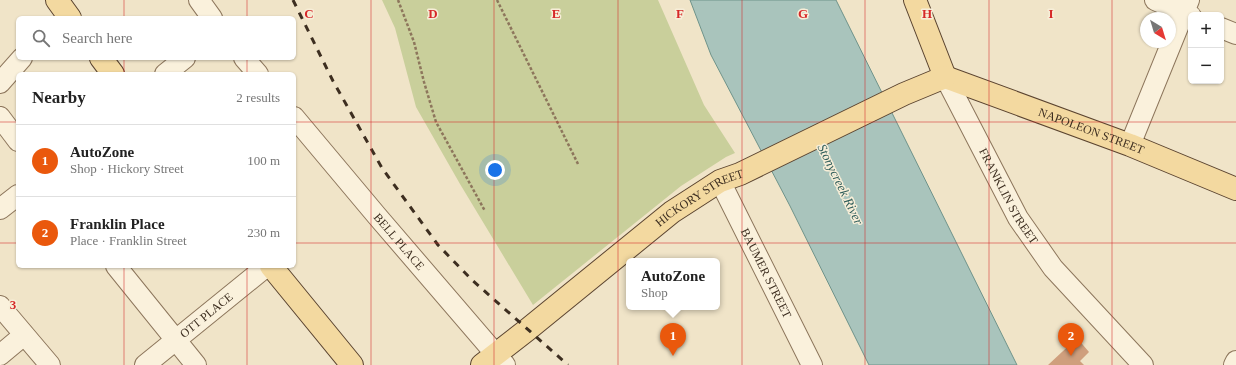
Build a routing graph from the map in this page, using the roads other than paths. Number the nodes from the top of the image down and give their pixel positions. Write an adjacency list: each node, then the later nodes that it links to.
1 (199, 0): 5 (street)
2 (915, 0): 15 (main road, FRANKLIN STREET)
3 (1155, 0): 4 (street)
4 (1188, 9): 20 (street)
5 (211, 16)
6 (1224, 29): 7 (street)
7 (1236, 34)
8 (20, 60): 16 (street)
9 (102, 60): 12 (main road)
10 (182, 60): 13 (street)
11 (246, 60): 14 (street)
12 (112, 72)
13 (168, 72)
14 (256, 72)
15 (946, 77): 20 (main road, NAPOLEON STREET); 21 (main road, HICKORY STREET); 39 (street, FRANKLIN STREET)
16 (0, 83)
17 (0, 117): 19 (street)
18 (296, 119): 32 (street, BELL PLACE)
19 (16, 138)
20 (1130, 145): 22 (main road, NAPOLEON STREET)
21 (730, 178): 32 (main road, HICKORY STREET); 38 (street, BAUMER STREET)
22 (1236, 189)
23 (16, 197): 24 (street)
24 (0, 209)
25 (118, 268): 30 (street)
26 (266, 268): 30 (street, OTT PLACE)
27 (273, 268): 37 (main road)
28 (0, 306): 29 (street)
29 (24, 335): 31 (street); 34 (street)
30 (176, 340): 35 (street, OTT PLACE); 36 (street)
31 (0, 355)
32 (494, 361)
33 (1236, 361): 40 (street)
34 (50, 365)
35 (145, 365)
36 (196, 365)
37 (352, 365)
38 (812, 365)
39 (1143, 365)
40 (1234, 365)

